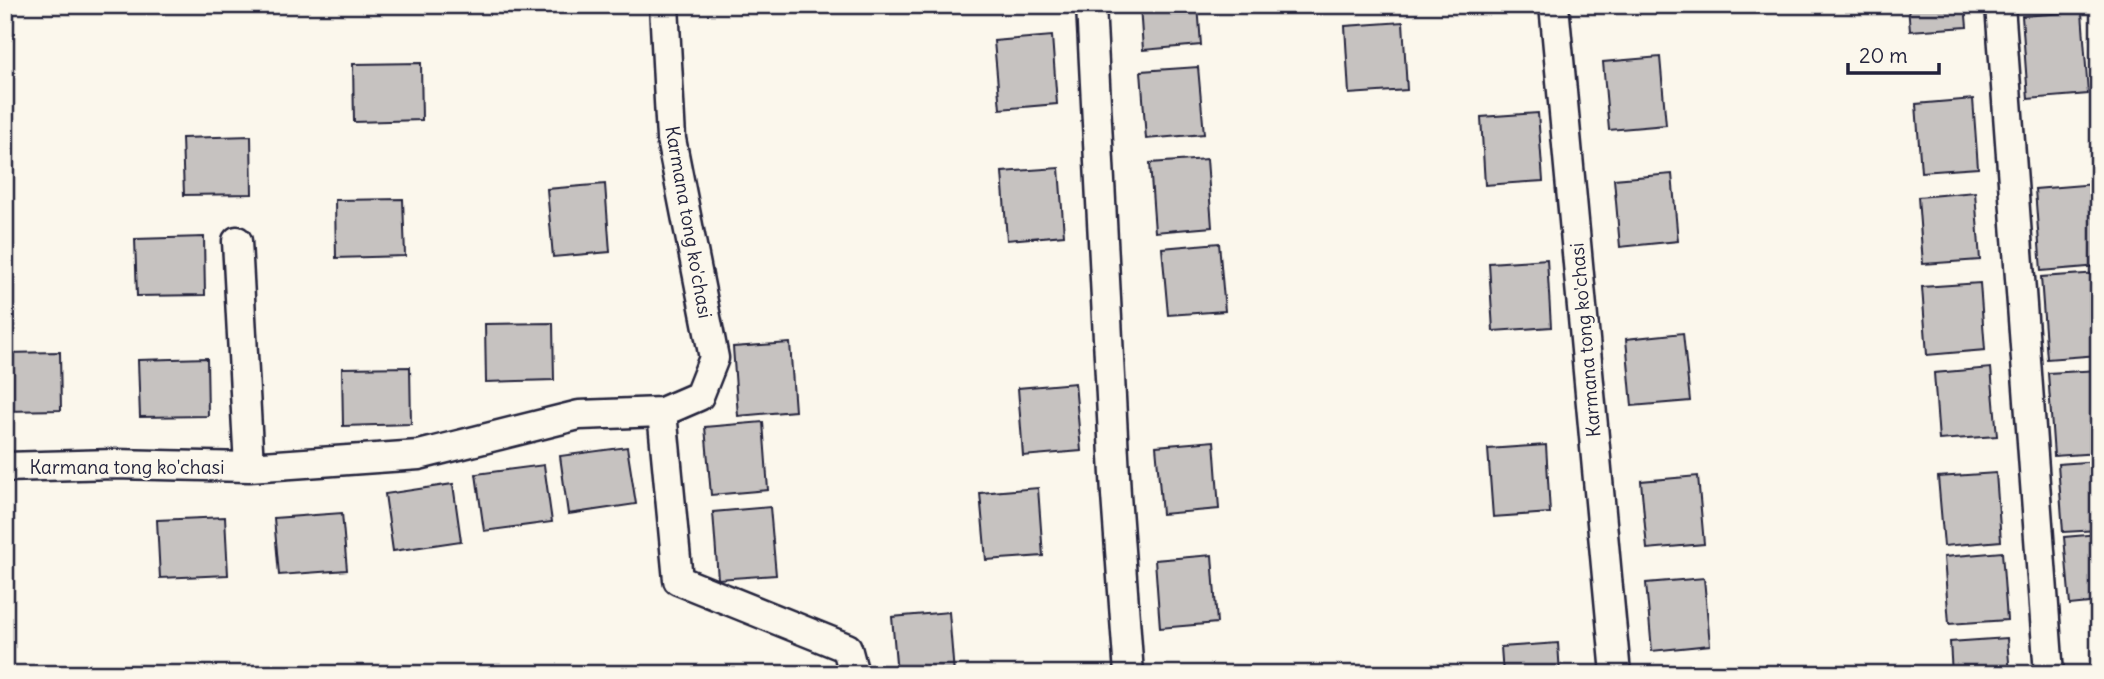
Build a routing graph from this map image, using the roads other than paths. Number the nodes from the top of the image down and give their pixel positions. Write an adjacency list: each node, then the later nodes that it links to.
1 (664, 5): 6 (street, Karmana tong ko'chasi)
2 (1091, 5): 10 (street)
3 (1554, 5): 11 (street, Karmana tong ko'chasi)
4 (2000, 5): 12 (street)
5 (237, 240): 8 (street, Karmana tong ko'chasi)
6 (663, 412): 8 (street, Karmana tong ko'chasi); 9 (street)
7 (5, 467): 8 (street, Karmana tong ko'chasi)
8 (249, 467)
9 (854, 674)
10 (1129, 674)
11 (1616, 674)
12 (2049, 674)

